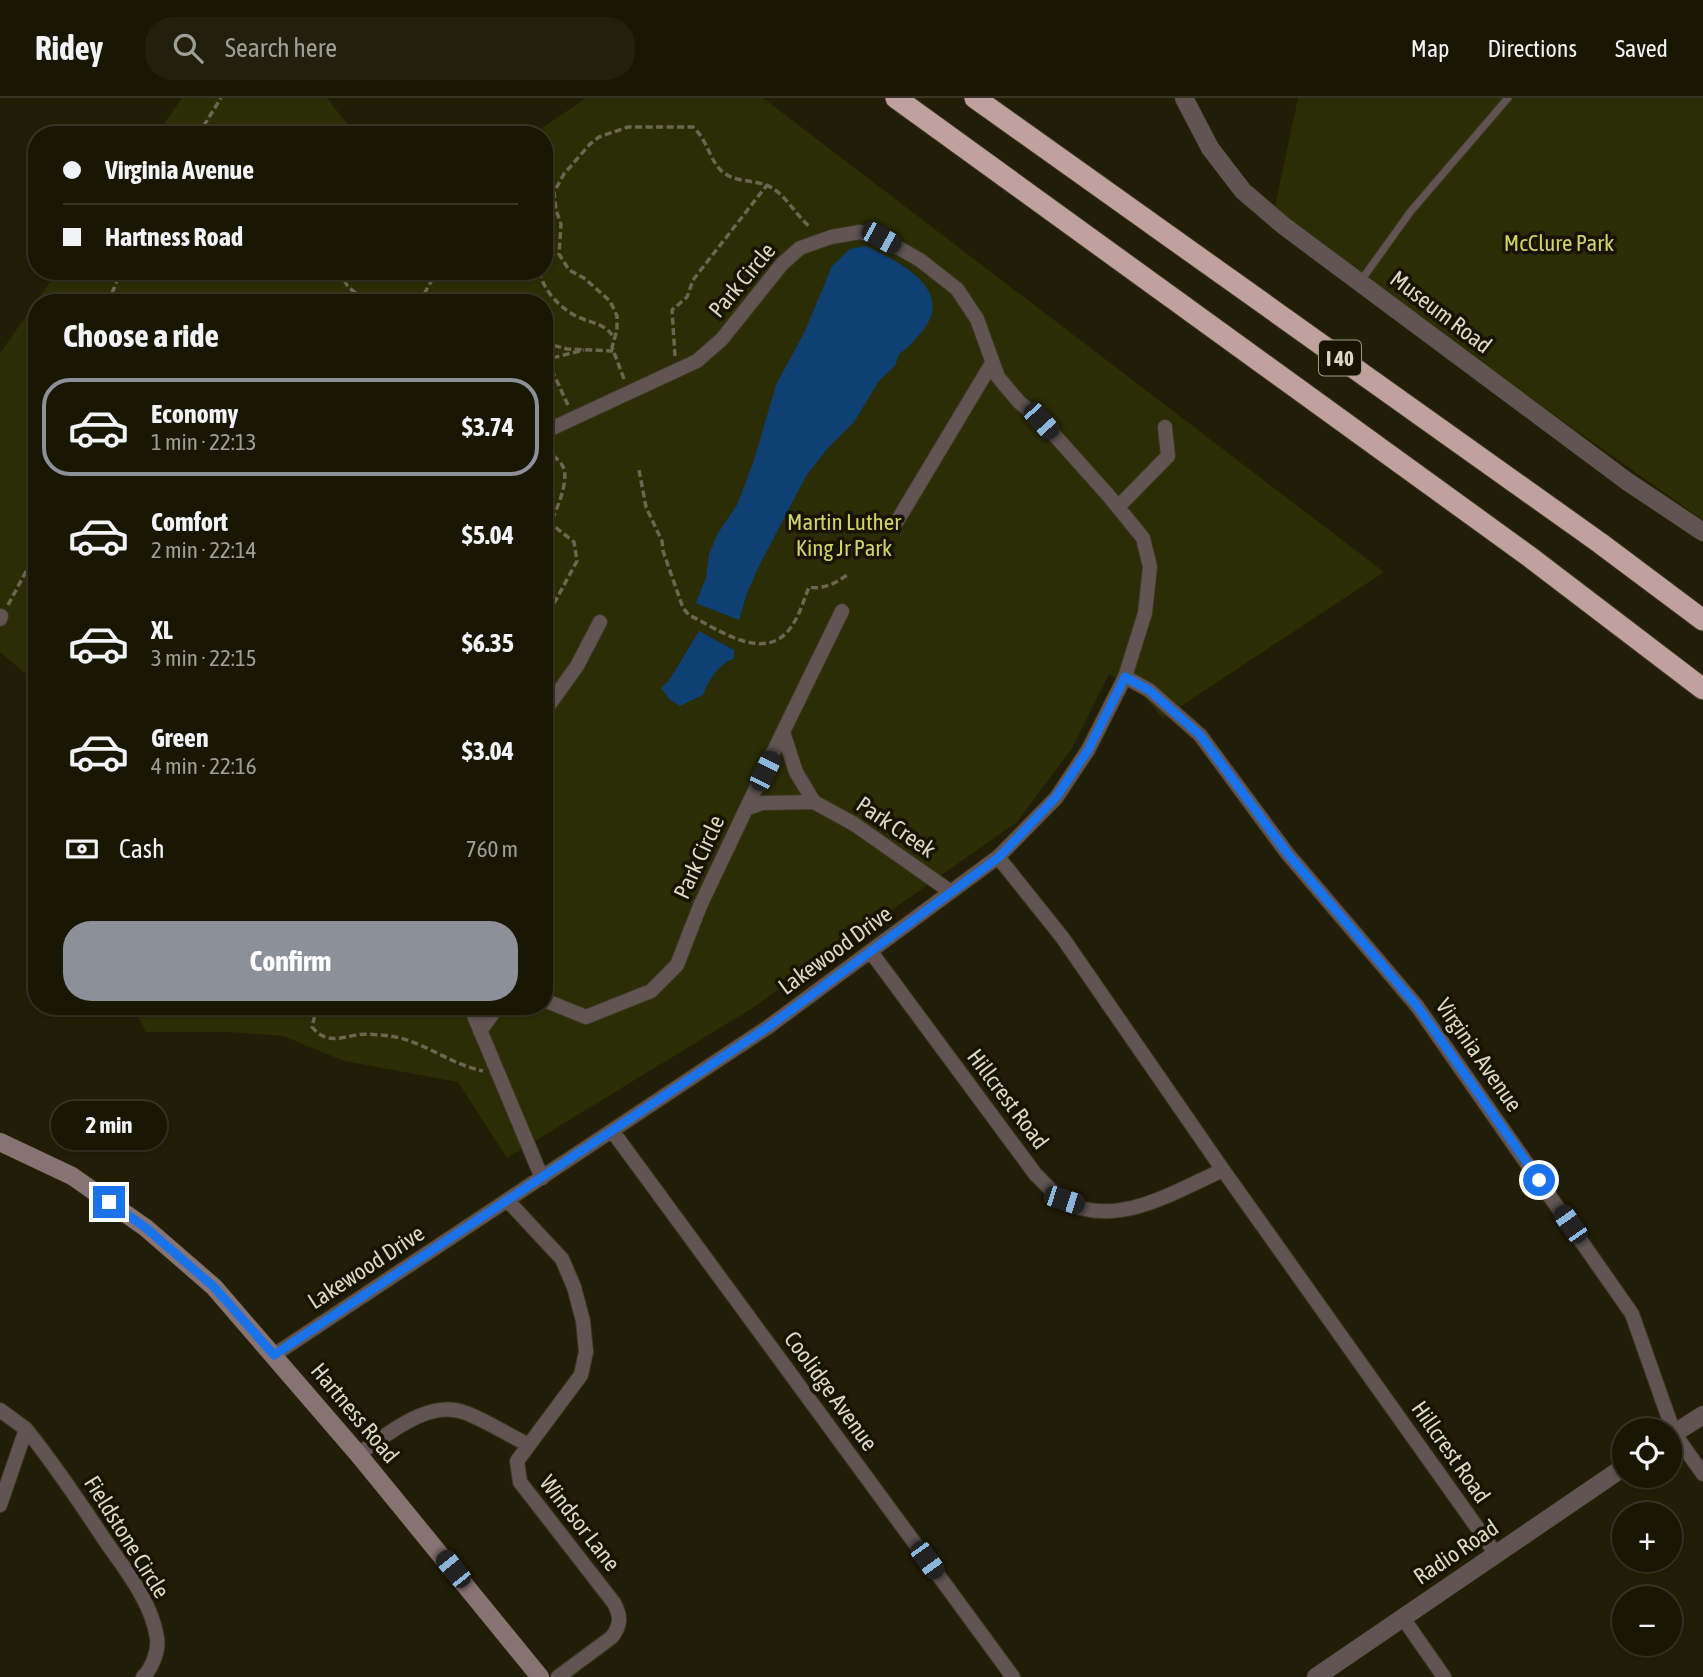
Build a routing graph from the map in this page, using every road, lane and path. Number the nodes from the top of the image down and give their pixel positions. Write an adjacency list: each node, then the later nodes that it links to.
1 (221, 98): 6 (path)
2 (896, 98): 40 (highway, I 40)
3 (975, 98): 37 (highway, I 40)
4 (1184, 98): 10 (street, Museum Road)
5 (1508, 98): 10 (lane)
6 (204, 126)
7 (767, 186): 8 (path); 13 (path); 19 (path)
8 (831, 237): 18 (street, Park Circle); 19 (street, Park Circle)
9 (344, 280): 11 (path)
10 (1360, 282): 31 (street, Museum Road)
11 (357, 294)
12 (553, 297): 13 (path)
13 (615, 339): 16 (path)
14 (553, 345): 15 (path)
15 (584, 350): 16 (path); 17 (path)
16 (614, 351): 21 (path)
17 (553, 358)
18 (992, 363): 27 (street, Park Circle); 29 (street)
19 (676, 372): 21 (street, Park Circle)
20 (553, 376): 22 (path)
21 (630, 393): 22 (street, Park Circle)
22 (576, 418): 24 (street, Park Circle)
23 (1165, 427): 27 (street)
24 (553, 428)
25 (553, 456): 28 (path)
26 (639, 470): 33 (path)
27 (1118, 507): 39 (street, Lakewood Drive)
28 (553, 515)
29 (895, 523)
30 (553, 525): 34 (path)
31 (1703, 532)
32 (28, 568): 36 (path)
33 (847, 575)
34 (553, 607)
35 (842, 611): 42 (street)
36 (1, 617)
37 (1703, 620)
38 (600, 622): 41 (street)
39 (1125, 677): 45 (street, Lakewood Drive); 62 (street, Virginia Avenue)
40 (1703, 689)
41 (553, 699)
42 (783, 732): 43 (street); 44 (street)
43 (814, 802): 44 (street, Park Circle); 46 (street, Park Creek)
44 (746, 809): 48 (street, Park Circle)
45 (999, 857): 46 (street, Lakewood Drive); 56 (street, Hillcrest Road)
46 (951, 892): 47 (street, Lakewood Drive)
47 (871, 952): 54 (street, Lakewood Drive); 56 (street, Hillcrest Road)
48 (553, 1004)
49 (315, 1015): 53 (path)
50 (474, 1015): 52 (street)
51 (492, 1015): 52 (street)
52 (480, 1031): 53 (street)
53 (498, 1072): 57 (street)
54 (613, 1132): 57 (street, Lakewood Drive); 76 (street, Coolidge Avenue)
55 (0, 1142): 59 (main road, Hartness Road)
56 (1223, 1170): 71 (street, Hillcrest Road)
57 (542, 1178): 58 (street, Lakewood Drive)
58 (507, 1200): 59 (street, Lakewood Drive); 65 (street, Windsor Lane)
59 (274, 1355): 67 (main road, Hartness Road)
60 (0, 1410): 64 (street, Fieldstone Circle)
61 (1703, 1415): 63 (street)
62 (1667, 1418)
63 (1682, 1428)
64 (26, 1429): 70 (street); 73 (street, Fieldstone Circle)
65 (529, 1445): 67 (street); 75 (street, Windsor Lane)
66 (1682, 1447): 68 (street, Virginia Avenue)
67 (358, 1454): 74 (main road, Hartness Road)
68 (1703, 1474)
69 (1612, 1475): 71 (street, Radio Road)
70 (0, 1505)
71 (1496, 1555): 72 (street, Radio Road)
72 (1403, 1618): 77 (street, Radio Road); 78 (street)
73 (143, 1677)
74 (540, 1677)
75 (558, 1677)
76 (1013, 1677)
77 (1316, 1677)
78 (1444, 1677)

